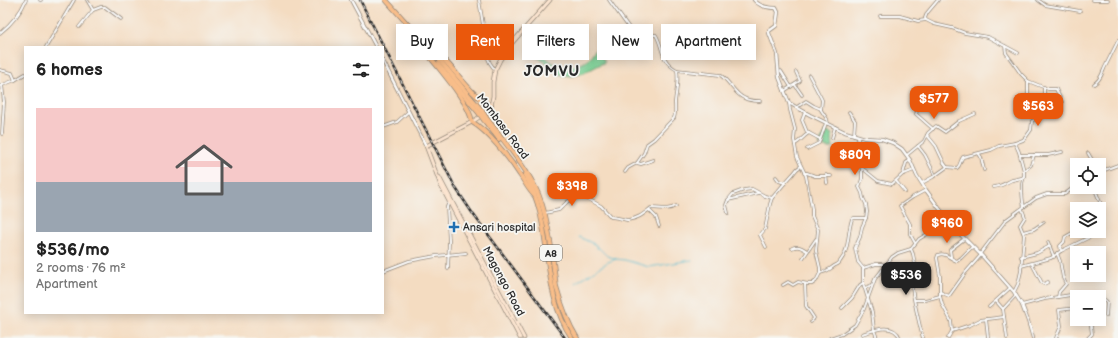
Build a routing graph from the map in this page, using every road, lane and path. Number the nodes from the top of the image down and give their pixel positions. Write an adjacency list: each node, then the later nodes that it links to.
1 (26, 0): 21 (street)
2 (74, 0): 23 (street)
3 (87, 0): 14 (street)
4 (351, 0): 24 (street)
5 (386, 0): 19 (highway, Mombasa Road)
6 (479, 0): 32 (street)
7 (550, 0): 32 (main road)
8 (609, 0): 33 (street)
9 (754, 0): 45 (street)
10 (938, 0): 18 (street)
11 (1038, 0): 15 (street)
12 (1093, 0): 13 (street)
13 (1108, 0)
14 (93, 10): 17 (street); 20 (street)
15 (1080, 11)
16 (880, 16): 18 (street)
17 (121, 19)
18 (926, 20): 25 (street)
19 (407, 24)
20 (79, 27)
21 (0, 33)
22 (1118, 41): 40 (street)
23 (47, 46)
24 (375, 46)
25 (1005, 46): 26 (street); 39 (street)
26 (1018, 53)
27 (432, 60): 59 (highway)
28 (440, 60): 73 (highway, Mombasa Road, bridge)
29 (446, 60): 51 (highway)
30 (384, 63): 54 (street, Magongo Road)
31 (0, 70): 38 (street)
32 (495, 70): 51 (main road)
33 (677, 70): 47 (street); 87 (street)
34 (781, 71): 43 (street)
35 (796, 72): 41 (street)
36 (24, 75): 38 (street)
37 (809, 75): 53 (street)
38 (15, 80): 42 (street)
39 (1028, 81): 44 (street); 70 (street)
40 (1094, 84)
41 (795, 85): 43 (street); 46 (street)
42 (1, 86): 65 (street)
43 (791, 87): 45 (street)
44 (1044, 87): 49 (street); 57 (street)
45 (784, 91): 50 (street)
46 (802, 95)
47 (760, 101)
48 (920, 102): 63 (street)
49 (1062, 102)
50 (789, 103): 52 (street); 71 (street)
51 (491, 106): 59 (main road)
52 (797, 107): 53 (street); 55 (street)
53 (821, 109): 60 (street)
54 (409, 111): 61 (street); 72 (street, Magongo Road)
55 (805, 112): 60 (street); 64 (street)
56 (849, 112): 67 (street)
57 (1044, 113)
58 (975, 114): 63 (street)
59 (472, 122): 72 (main road); 116 (highway)
60 (827, 124): 62 (street); 69 (street)
61 (384, 126)
62 (835, 127): 67 (street); 68 (street)
63 (933, 129): 66 (street)
64 (809, 133): 69 (street); 71 (street)
65 (2, 134)
66 (927, 135): 74 (street); 91 (street)
67 (856, 136): 78 (street); 83 (street)
68 (832, 138)
69 (820, 139): 75 (street)
70 (1015, 143): 80 (street); 81 (street)
71 (794, 144): 89 (street)
72 (426, 146): 92 (main road, Magongo Road)
73 (506, 146): 116 (highway, Mombasa Road / A8); 123 (highway, Mombasa Road / A8)
74 (918, 146): 83 (street); 101 (street)
75 (807, 149)
76 (836, 149): 78 (street)
77 (1062, 152): 82 (street)
78 (859, 153): 90 (street)
79 (1088, 153): 84 (street)
80 (979, 154): 91 (street); 95 (street)
81 (1020, 155): 82 (street); 96 (street)
82 (1034, 155): 96 (street)
83 (907, 156): 86 (street)
84 (1091, 158)
85 (653, 160): 87 (street)
86 (910, 160): 94 (street); 99 (street)
87 (637, 163): 97 (street)
88 (1118, 165): 93 (street)
89 (801, 166): 98 (street); 108 (street)
90 (862, 167): 106 (street); 125 (street)
91 (947, 167): 101 (street)
92 (434, 169): 119 (main road, Magongo Road); 189 (main road, Magongo Road)
93 (1106, 169)
94 (914, 170): 99 (street); 110 (street)
95 (984, 170)
96 (1024, 170): 104 (street)
97 (625, 172)
98 (804, 173): 100 (street); 131 (street)
99 (903, 174): 106 (street)
100 (826, 175): 102 (street); 109 (street)
101 (935, 175): 110 (street)
102 (831, 176)
103 (776, 177): 108 (street)
104 (1024, 177): 105 (street); 107 (street)
105 (1020, 179): 107 (street); 111 (street)
106 (896, 181): 115 (street)
107 (1022, 182): 121 (street)
108 (785, 183): 117 (street)
109 (827, 183)
110 (922, 183): 112 (street)
111 (993, 187)
112 (926, 190): 126 (street); 135 (street)
113 (1070, 190): 121 (street)
114 (758, 192): 117 (street); 118 (street); 118 (street)
115 (905, 192)
116 (536, 197): 190 (highway, Mombasa Road / A8)
117 (772, 198): 138 (street)
118 (728, 200): 124 (street)
119 (449, 202): 146 (street); 188 (main road, Magongo Road)
120 (676, 206): 122 (street)
121 (1023, 208): 129 (street); 145 (street)
122 (649, 210): 123 (street); 128 (street)
123 (545, 213): 191 (highway, Mombasa Road / A8)
124 (728, 213)
125 (866, 218): 154 (street); 157 (street)
126 (949, 221): 133 (street); 135 (street)
127 (1044, 222): 129 (street)
128 (659, 226)
129 (1023, 232): 148 (street)
130 (1070, 234): 142 (street)
131 (817, 238): 141 (street); 157 (street)
132 (1088, 238): 142 (street)
133 (964, 239): 137 (street); 147 (street)
134 (1048, 242): 136 (street)
135 (915, 243): 140 (street)
136 (1050, 246): 148 (street); 149 (street)
137 (972, 247): 145 (street); 147 (street)
138 (766, 248)
139 (792, 248): 141 (street)
140 (910, 249): 151 (street); 171 (street)
141 (807, 251): 150 (street)
142 (1061, 251): 144 (street)
143 (466, 253): 146 (street)
144 (1058, 253): 149 (street); 169 (street)
145 (980, 254): 164 (street); 165 (street)
146 (449, 255): 155 (street); 156 (street)
147 (951, 257): 165 (street)
148 (1021, 257): 153 (street)
149 (1054, 257): 152 (street)
150 (803, 258)
151 (886, 264): 154 (street); 162 (street)
152 (1032, 264): 153 (street); 158 (street)
153 (1021, 266): 166 (street)
154 (863, 268): 159 (street)
155 (448, 269)
156 (384, 271)
157 (820, 273): 161 (street)
158 (1048, 282)
159 (863, 283): 163 (street); 176 (street)
160 (783, 284): 161 (street)
161 (805, 284): 182 (street)
162 (872, 285): 163 (street); 170 (street)
163 (865, 288): 170 (street)
164 (1010, 288): 166 (street); 172 (street)
165 (940, 292): 168 (street)
166 (1015, 294): 174 (street); 178 (street)
167 (1070, 295): 169 (street)
168 (940, 296): 171 (street); 185 (street)
169 (1058, 297): 174 (street)
170 (868, 298): 184 (street); 192 (street)
171 (914, 300): 195 (street)
172 (996, 301): 175 (street); 178 (street)
173 (1106, 301): 179 (street)
174 (1022, 305): 198 (street)
175 (989, 307)
176 (842, 308)
177 (1070, 308): 199 (street)
178 (1003, 309): 180 (street)
179 (1106, 316)
180 (1004, 317): 181 (street); 197 (street)
181 (986, 319): 185 (street); 187 (street)
182 (811, 322)
183 (1091, 326): 200 (street)
184 (874, 330): 186 (street); 193 (street); 194 (street)
185 (952, 331): 196 (street)
186 (862, 334)
187 (988, 337)
188 (520, 338)
189 (524, 338)
190 (572, 338)
191 (577, 338)
192 (830, 338)
193 (877, 338)
194 (900, 338)
195 (923, 338)
196 (948, 338)
197 (1007, 338)
198 (1033, 338)
199 (1056, 338)
200 (1088, 338)

